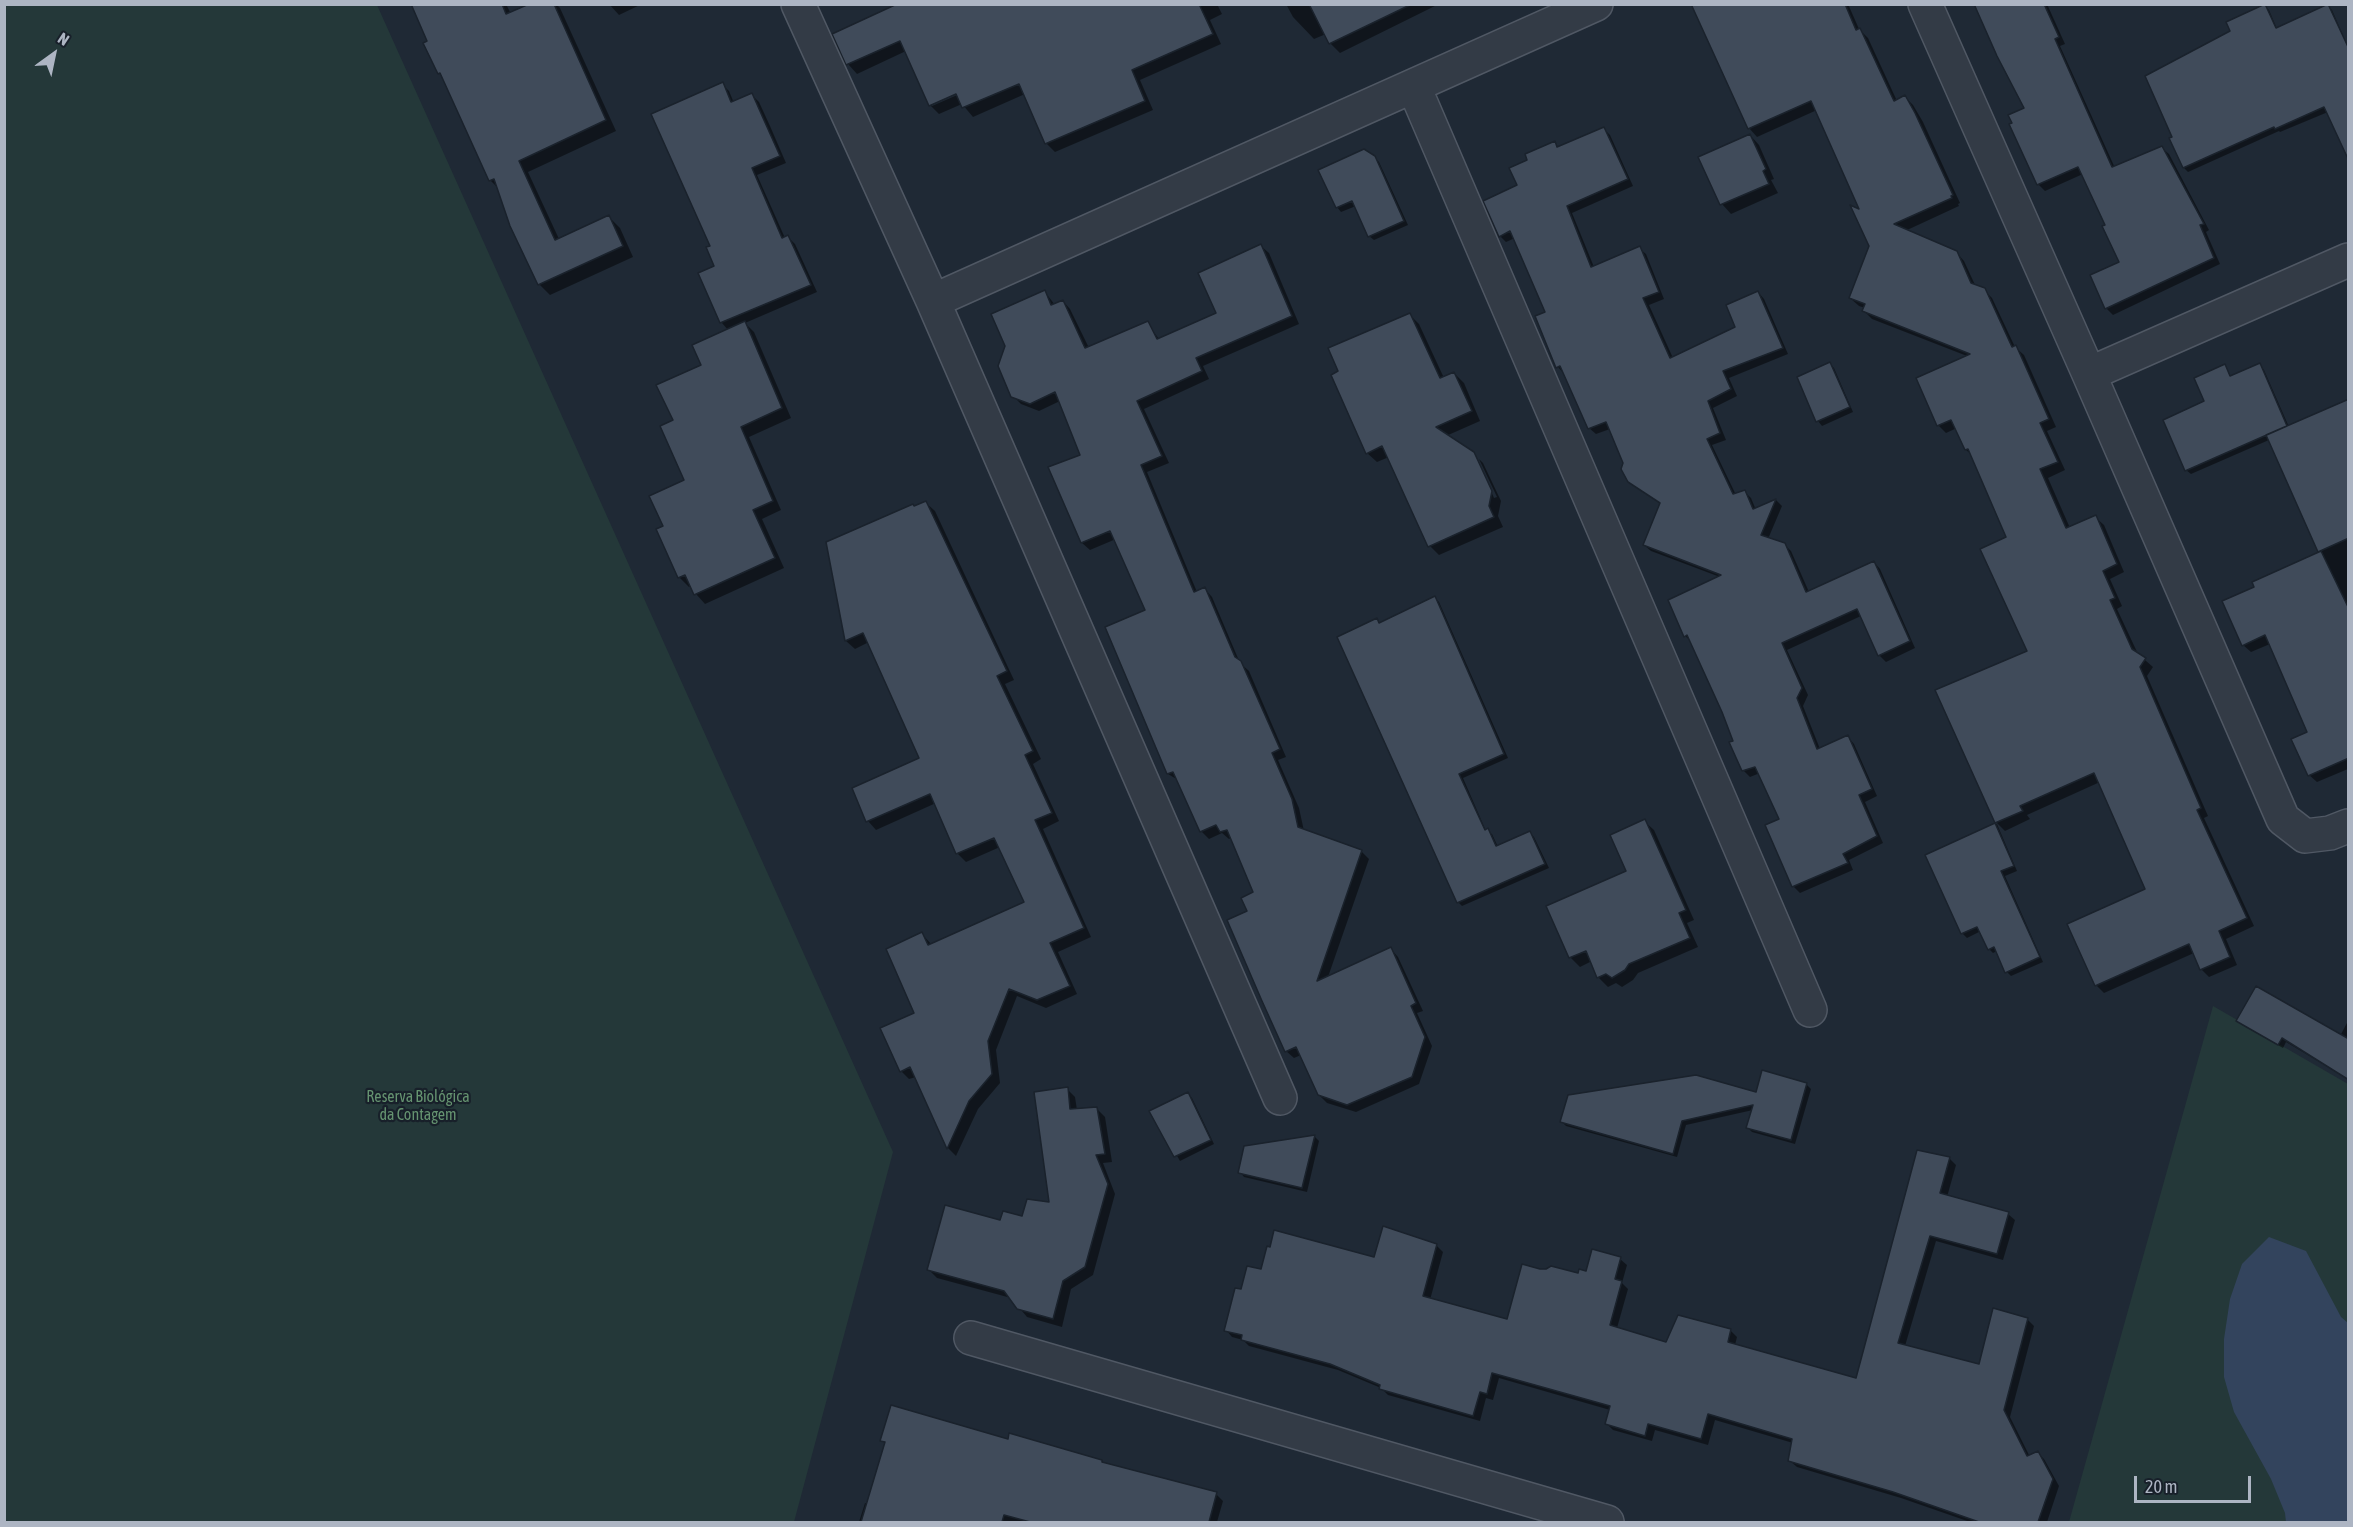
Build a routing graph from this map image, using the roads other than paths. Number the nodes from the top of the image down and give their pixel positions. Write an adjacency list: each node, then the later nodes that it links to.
1 (798, 4): 6 (street)
2 (1596, 4): 4 (street)
3 (1925, 4): 7 (street)
4 (1414, 87): 6 (street); 9 (street)
5 (2349, 260): 7 (street)
6 (933, 301): 10 (street)
7 (2089, 374): 8 (street)
8 (2349, 826)
9 (1810, 1010)
10 (1280, 1098)
11 (971, 1338): 12 (street)
12 (1607, 1522)

